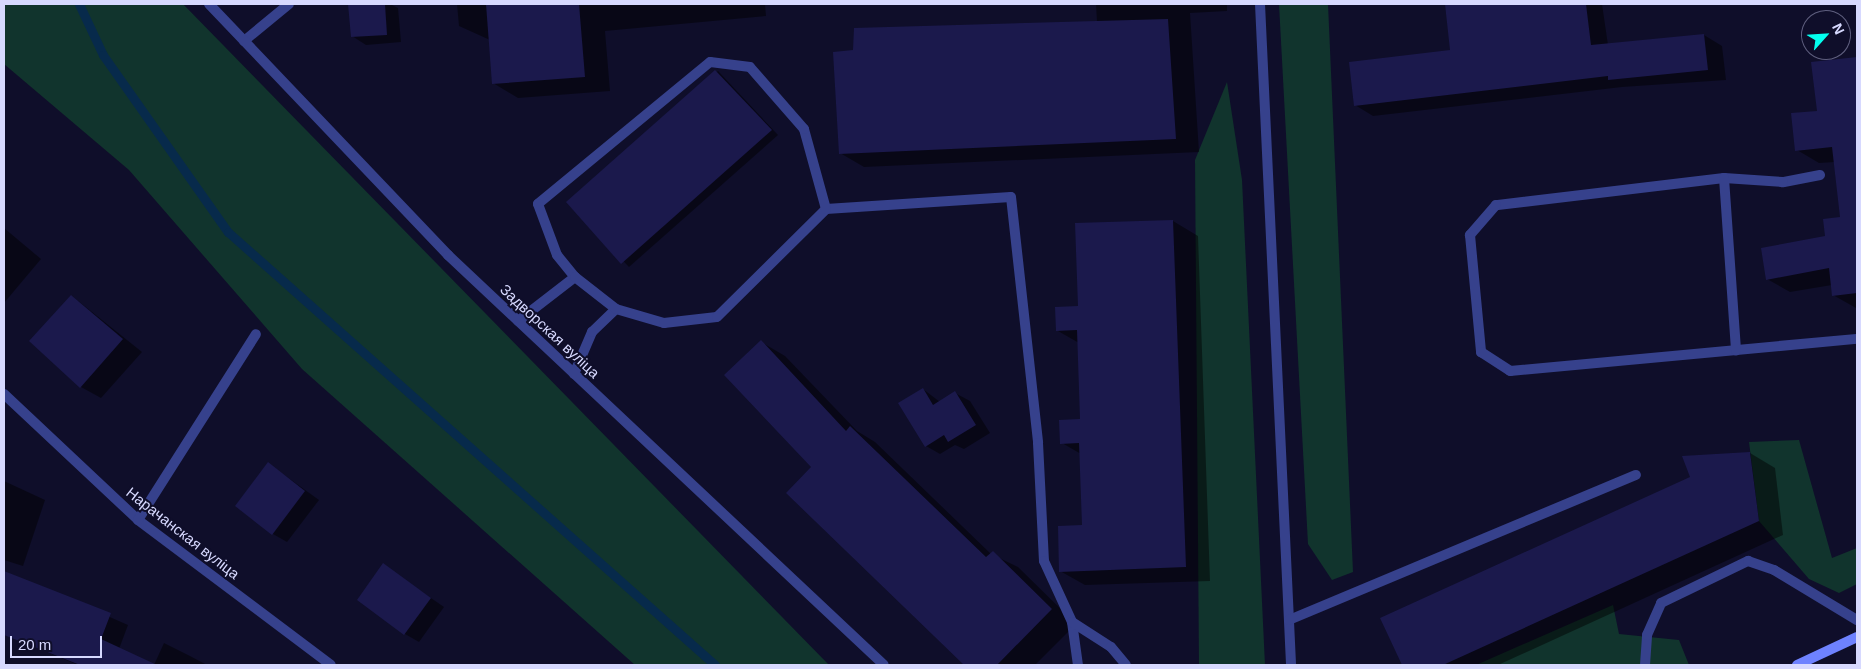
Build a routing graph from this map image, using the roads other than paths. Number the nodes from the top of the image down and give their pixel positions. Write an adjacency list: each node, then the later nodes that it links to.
1 (209, 4): 4 (street, Задворская вуліца)
2 (289, 4): 4 (street)
3 (1260, 4): 18 (street)
4 (244, 40): 10 (street, Задворская вуліца)
5 (1820, 175): 6 (street)
6 (1724, 178): 13 (street); 13 (street)
7 (826, 210): 8 (street); 9 (street); 20 (street)
8 (575, 277): 9 (street); 10 (street)
9 (616, 309): 14 (street)
10 (518, 321): 14 (street, Задворская вуліца)
11 (256, 334): 17 (street)
12 (1857, 339): 13 (street)
13 (1736, 351)
14 (574, 374): 23 (street, Задворская вуліца)
15 (4, 394): 17 (street, Нарачанская вуліца)
16 (1636, 475): 18 (street)
17 (138, 520): 22 (street, Нарачанская вуліца)
18 (1288, 620): 26 (street)
19 (1857, 620): 27 (street)
20 (1072, 622): 24 (street); 25 (street)
21 (1857, 637): 28 (main road)
22 (332, 665)
23 (884, 665)
24 (1078, 665)
25 (1126, 665)
26 (1291, 665)
27 (1645, 665)
28 (1797, 665)

